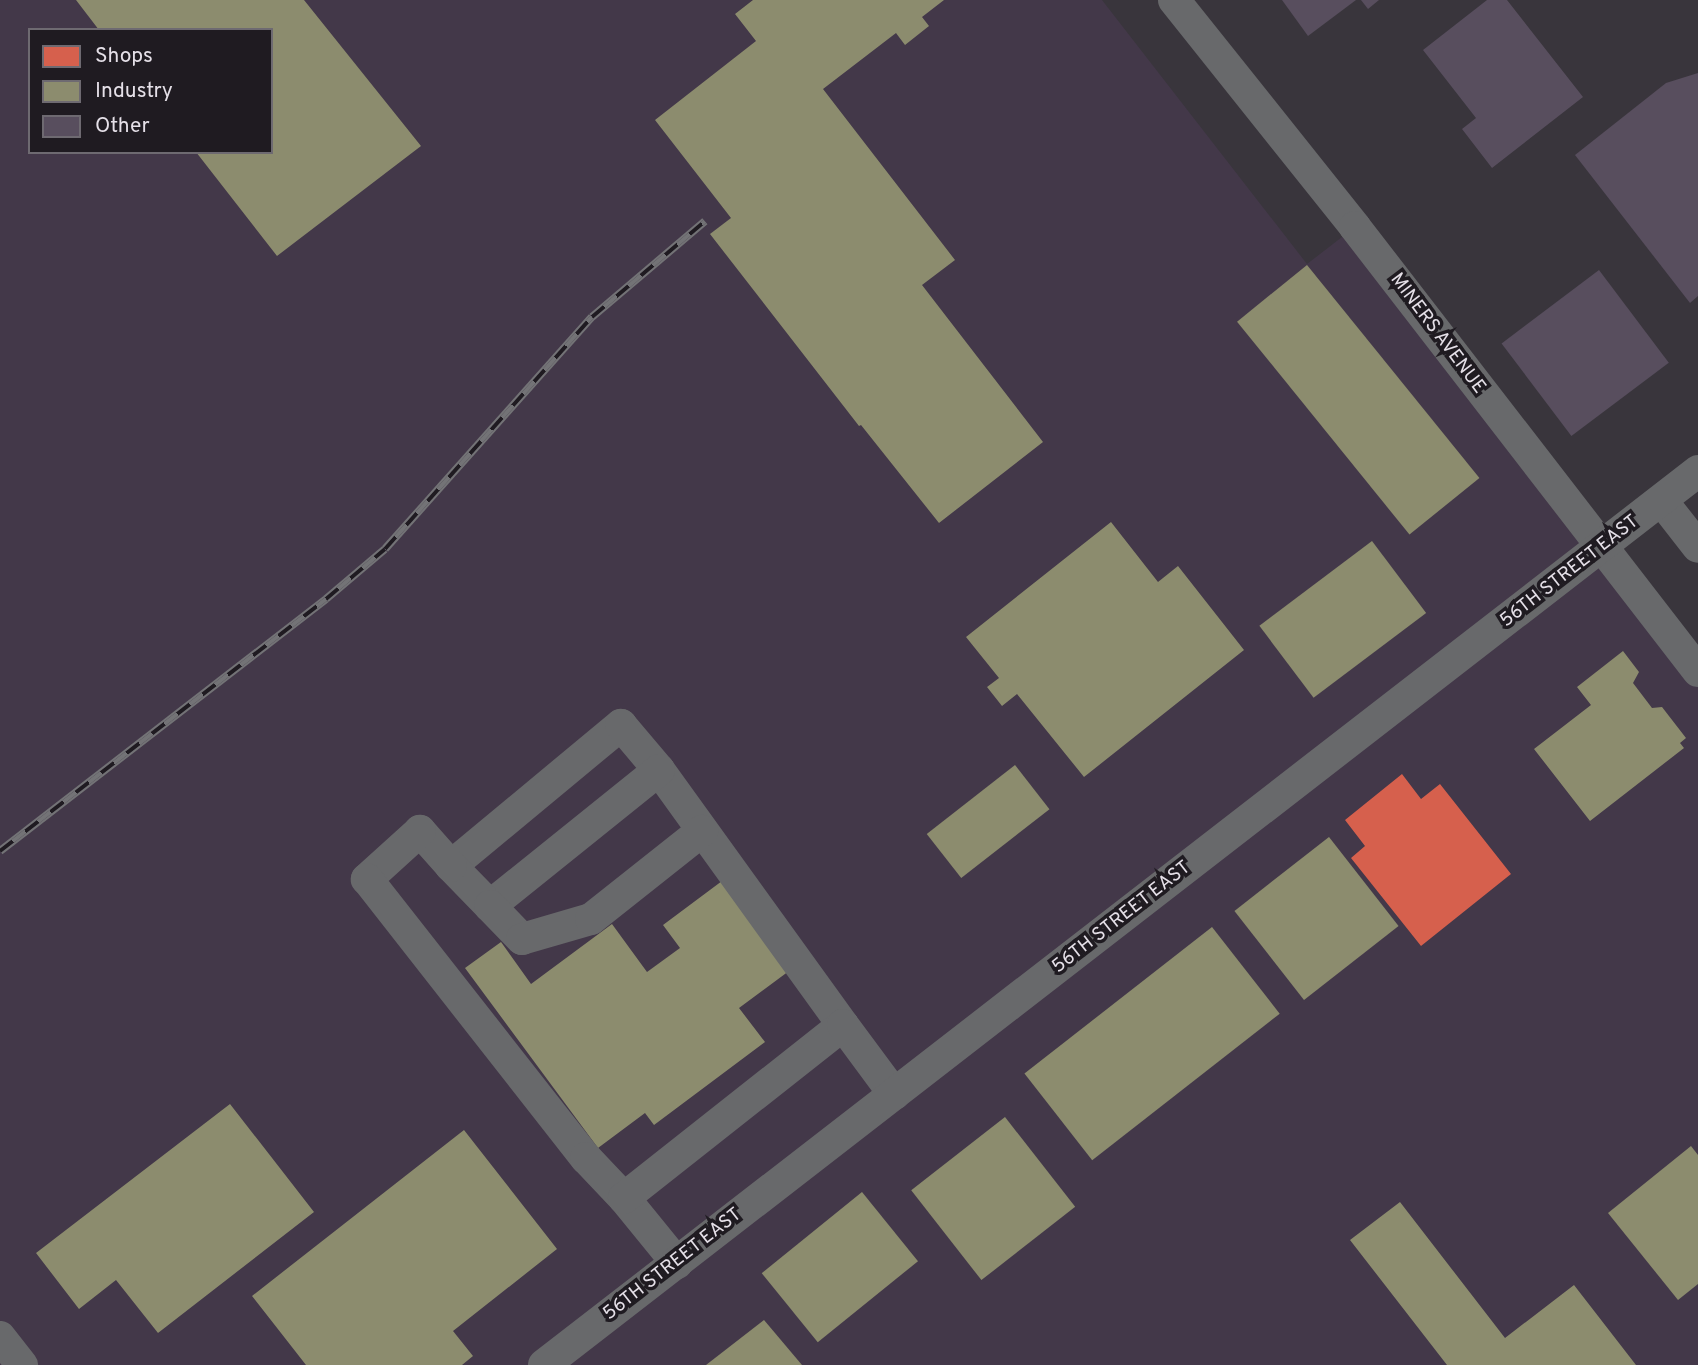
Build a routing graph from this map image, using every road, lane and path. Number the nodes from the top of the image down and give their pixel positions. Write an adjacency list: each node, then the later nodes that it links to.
1 (1174, 0): 5 (street, MINERS AVENUE)
2 (1698, 471): 3 (street, 56TH STREET EAST)
3 (1662, 501): 4 (street); 5 (street, 56TH STREET EAST)
4 (1698, 547)
5 (1602, 548): 6 (street, MINERS AVENUE); 12 (street, 56TH STREET EAST)
6 (1698, 671)
7 (659, 770): 8 (street); 9 (street); 10 (street)
8 (702, 831): 10 (street); 11 (street)
9 (451, 866): 10 (street); 13 (street)
10 (489, 906)
11 (842, 1026): 12 (street); 13 (street)
12 (894, 1094): 14 (street, 56TH STREET EAST)
13 (624, 1198): 14 (street)
14 (677, 1263): 17 (street, 56TH STREET EAST)
15 (0, 1337): 16 (street)
16 (22, 1365)
17 (544, 1365)

